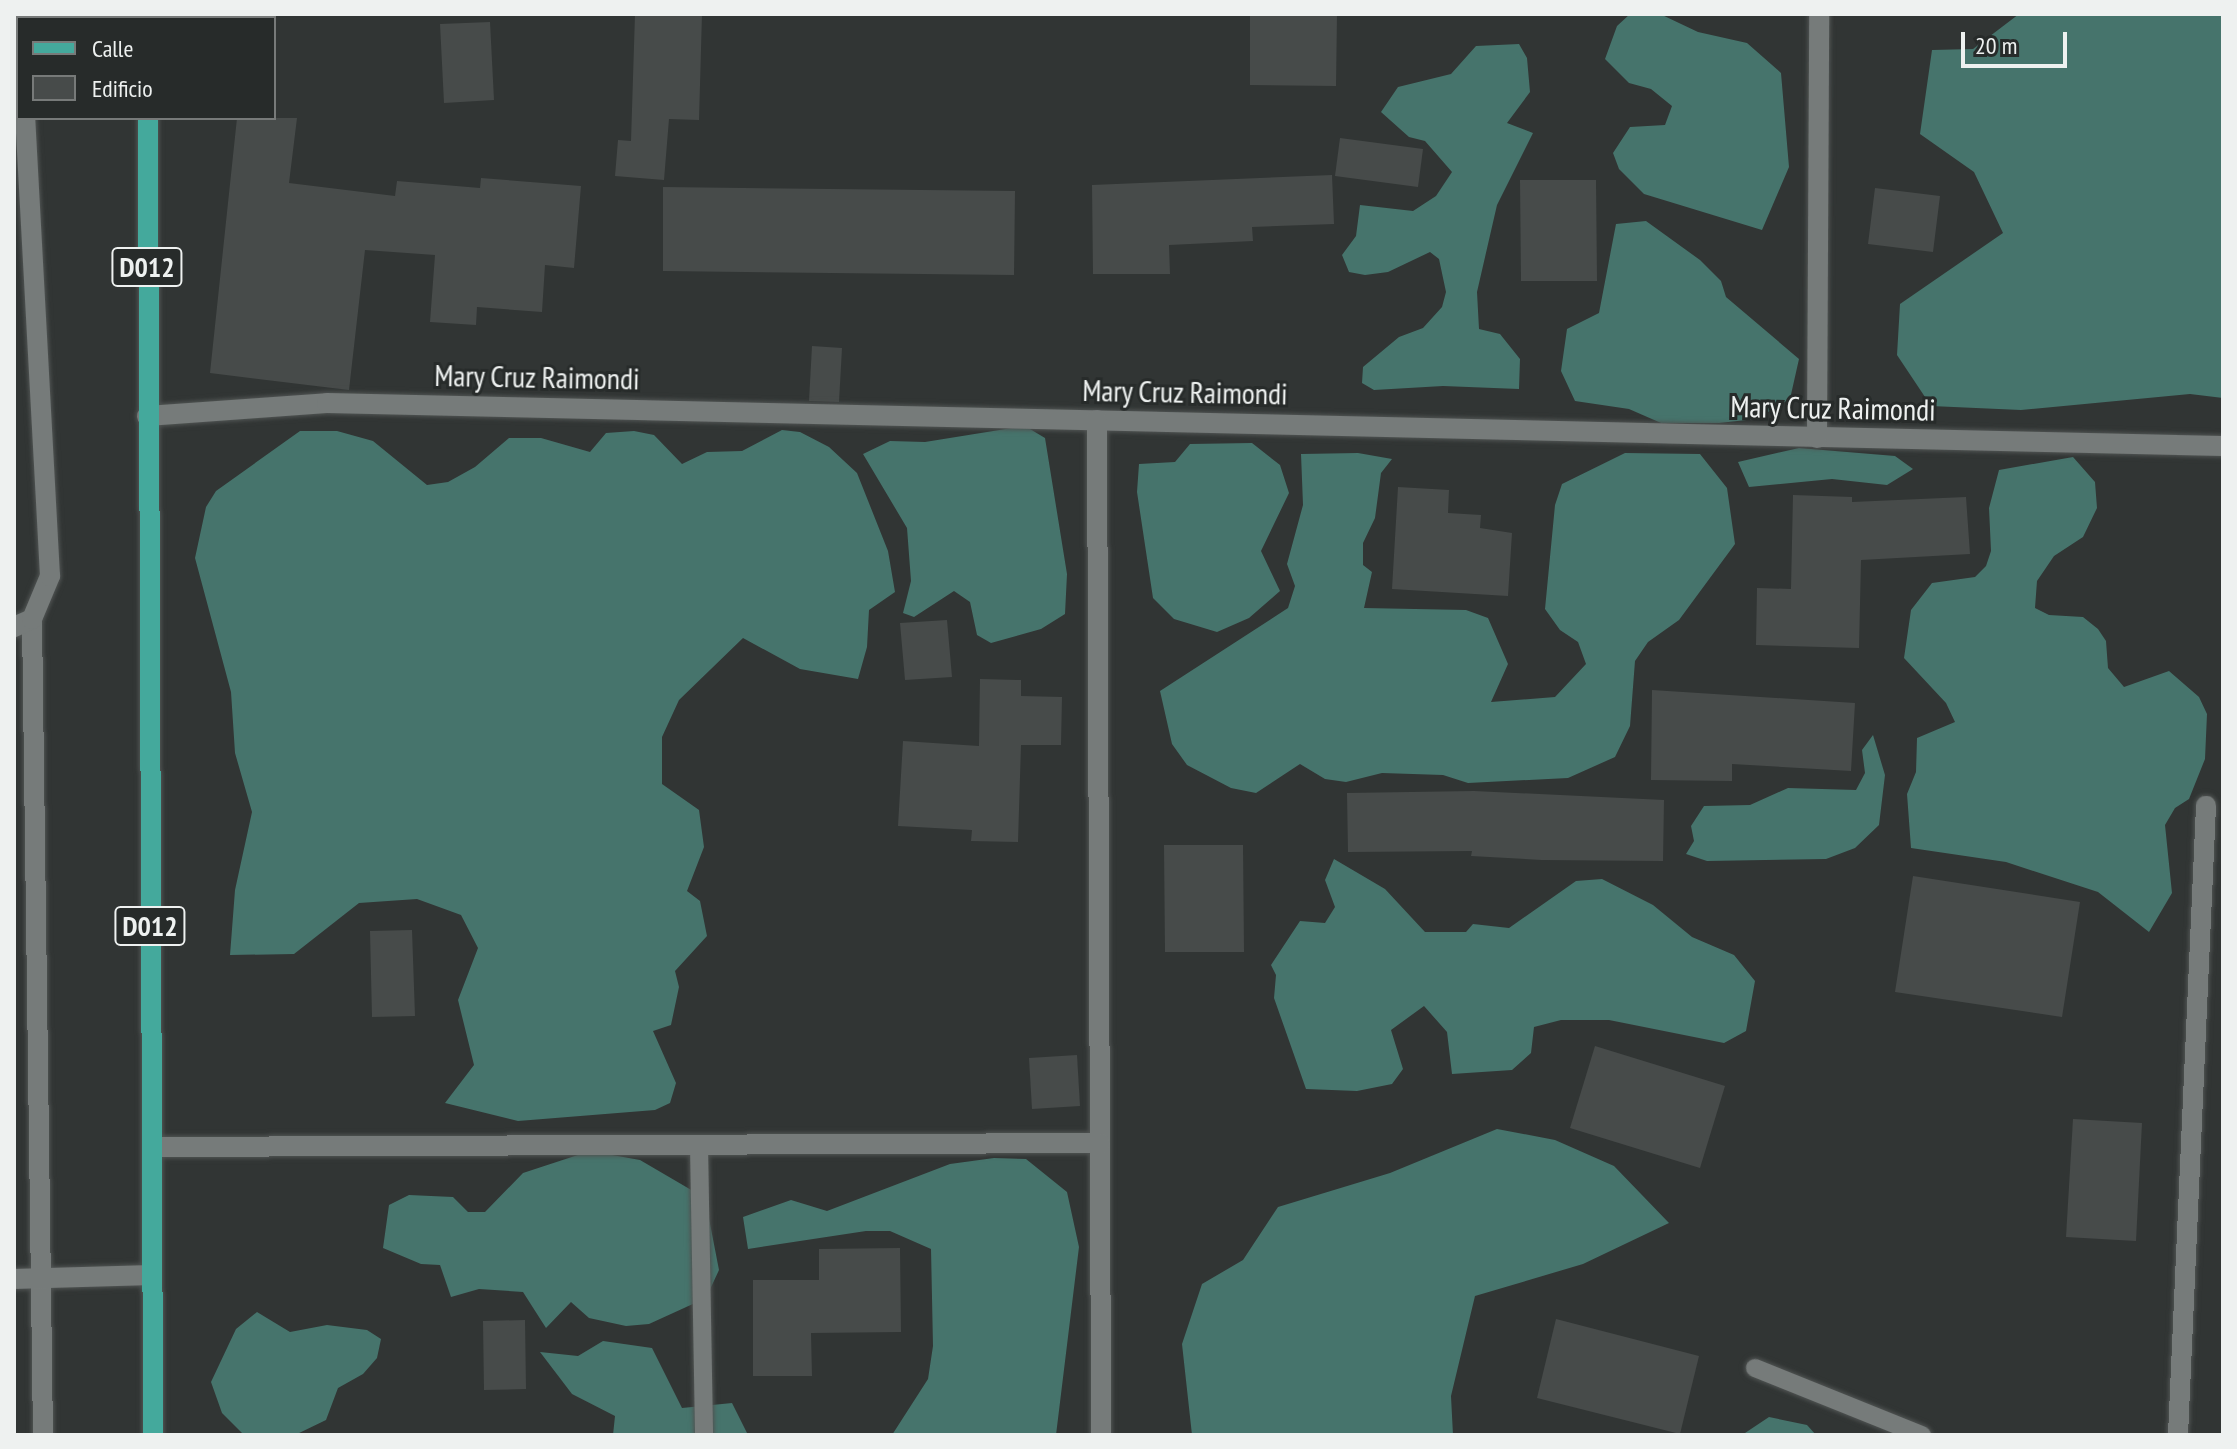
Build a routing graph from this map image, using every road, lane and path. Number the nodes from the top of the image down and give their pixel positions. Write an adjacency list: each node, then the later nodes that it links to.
1 (1819, 14): 6 (street)
2 (25, 120): 8 (street)
3 (148, 120): 4 (main road, D012)
4 (147, 416): 5 (street, Mary Cruz Raimondi); 12 (main road, D012)
5 (1097, 420): 6 (street, Mary Cruz Raimondi); 10 (street)
6 (1817, 438): 7 (street, Mary Cruz Raimondi)
7 (2223, 446)
8 (23, 623): 15 (street)
9 (2206, 806): 22 (street)
10 (1100, 1143): 11 (street); 20 (street)
11 (699, 1145): 12 (street); 19 (lane)
12 (152, 1147): 13 (main road, D012)
13 (151, 1275): 15 (street); 18 (main road, D012)
14 (14, 1279): 15 (street)
15 (42, 1279): 17 (street)
16 (1755, 1368): 21 (lane)
17 (43, 1435)
18 (153, 1435)
19 (704, 1435)
20 (1101, 1435)
21 (1922, 1435)
22 (2178, 1435)

